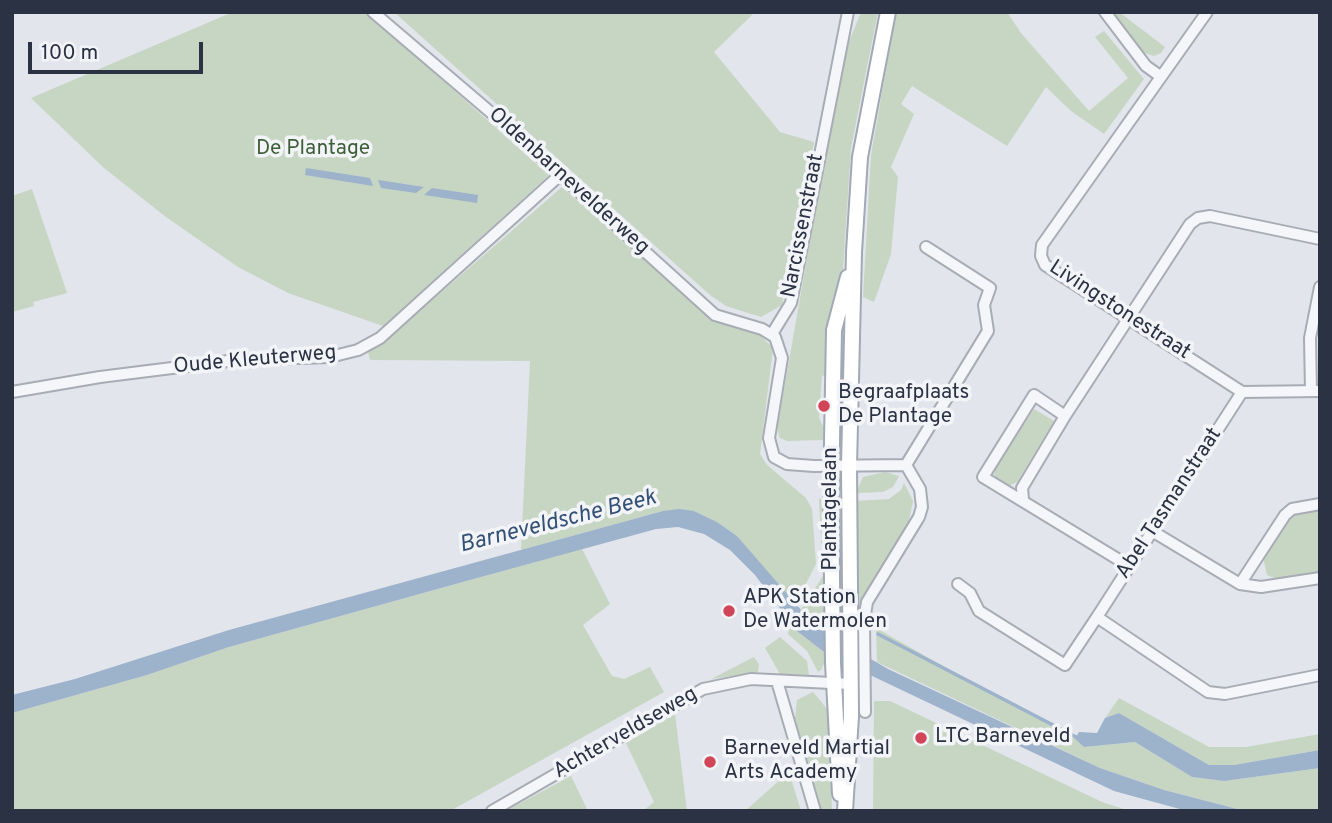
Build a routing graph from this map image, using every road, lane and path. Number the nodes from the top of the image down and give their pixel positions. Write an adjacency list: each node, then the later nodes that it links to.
1 (373, 12): 7 (street, Oldenbarnevelderweg)
2 (848, 12): 13 (street, Narcissenstraat)
3 (888, 12): 10 (main road, Plantagelaan)
4 (1105, 12): 6 (street)
5 (1207, 12): 6 (street, Livingstonestraat)
6 (1160, 76): 12 (street, Livingstonestraat)
7 (560, 176): 13 (street, Oldenbarnevelderweg); 15 (street, Oude Kleuterweg)
8 (1320, 239): 12 (street)
9 (926, 247): 18 (street)
10 (854, 252): 19 (main road, Plantagelaan); 20 (main road, Plantagelaan)
11 (1320, 287): 14 (street)
12 (1129, 318): 16 (street, Livingstonestraat); 17 (street)
13 (772, 334): 19 (street)
14 (1315, 391): 16 (street)
15 (12, 392)
16 (1242, 392): 23 (street, Abel Tasmanstraat)
17 (1065, 416): 21 (street); 21 (street)
18 (906, 465): 20 (street); 30 (street, Plantagelaan)
19 (832, 466): 20 (street); 32 (main road, Plantagelaan)
20 (849, 466): 30 (main road, Plantagelaan)
21 (1023, 499): 24 (street)
22 (1320, 504): 27 (street)
23 (1152, 531): 24 (street, Abel Tasmanstraat); 27 (street)
24 (1129, 566): 28 (street, Abel Tasmanstraat)
25 (1320, 578): 27 (street)
26 (958, 584): 28 (street, Abel Tasmanstraat)
27 (1240, 584)
28 (1097, 617): 29 (street)
29 (1320, 675)
30 (856, 680): 32 (street, Achterveldseweg); 33 (street, Plantagelaan); 36 (main road, Plantagelaan)
31 (777, 681): 32 (street, Achterveldseweg); 34 (street, Achterveldseweg); 35 (street)
32 (834, 684): 36 (main road, Plantagelaan)
33 (865, 712)
34 (492, 811)
35 (816, 811)
36 (843, 811)

